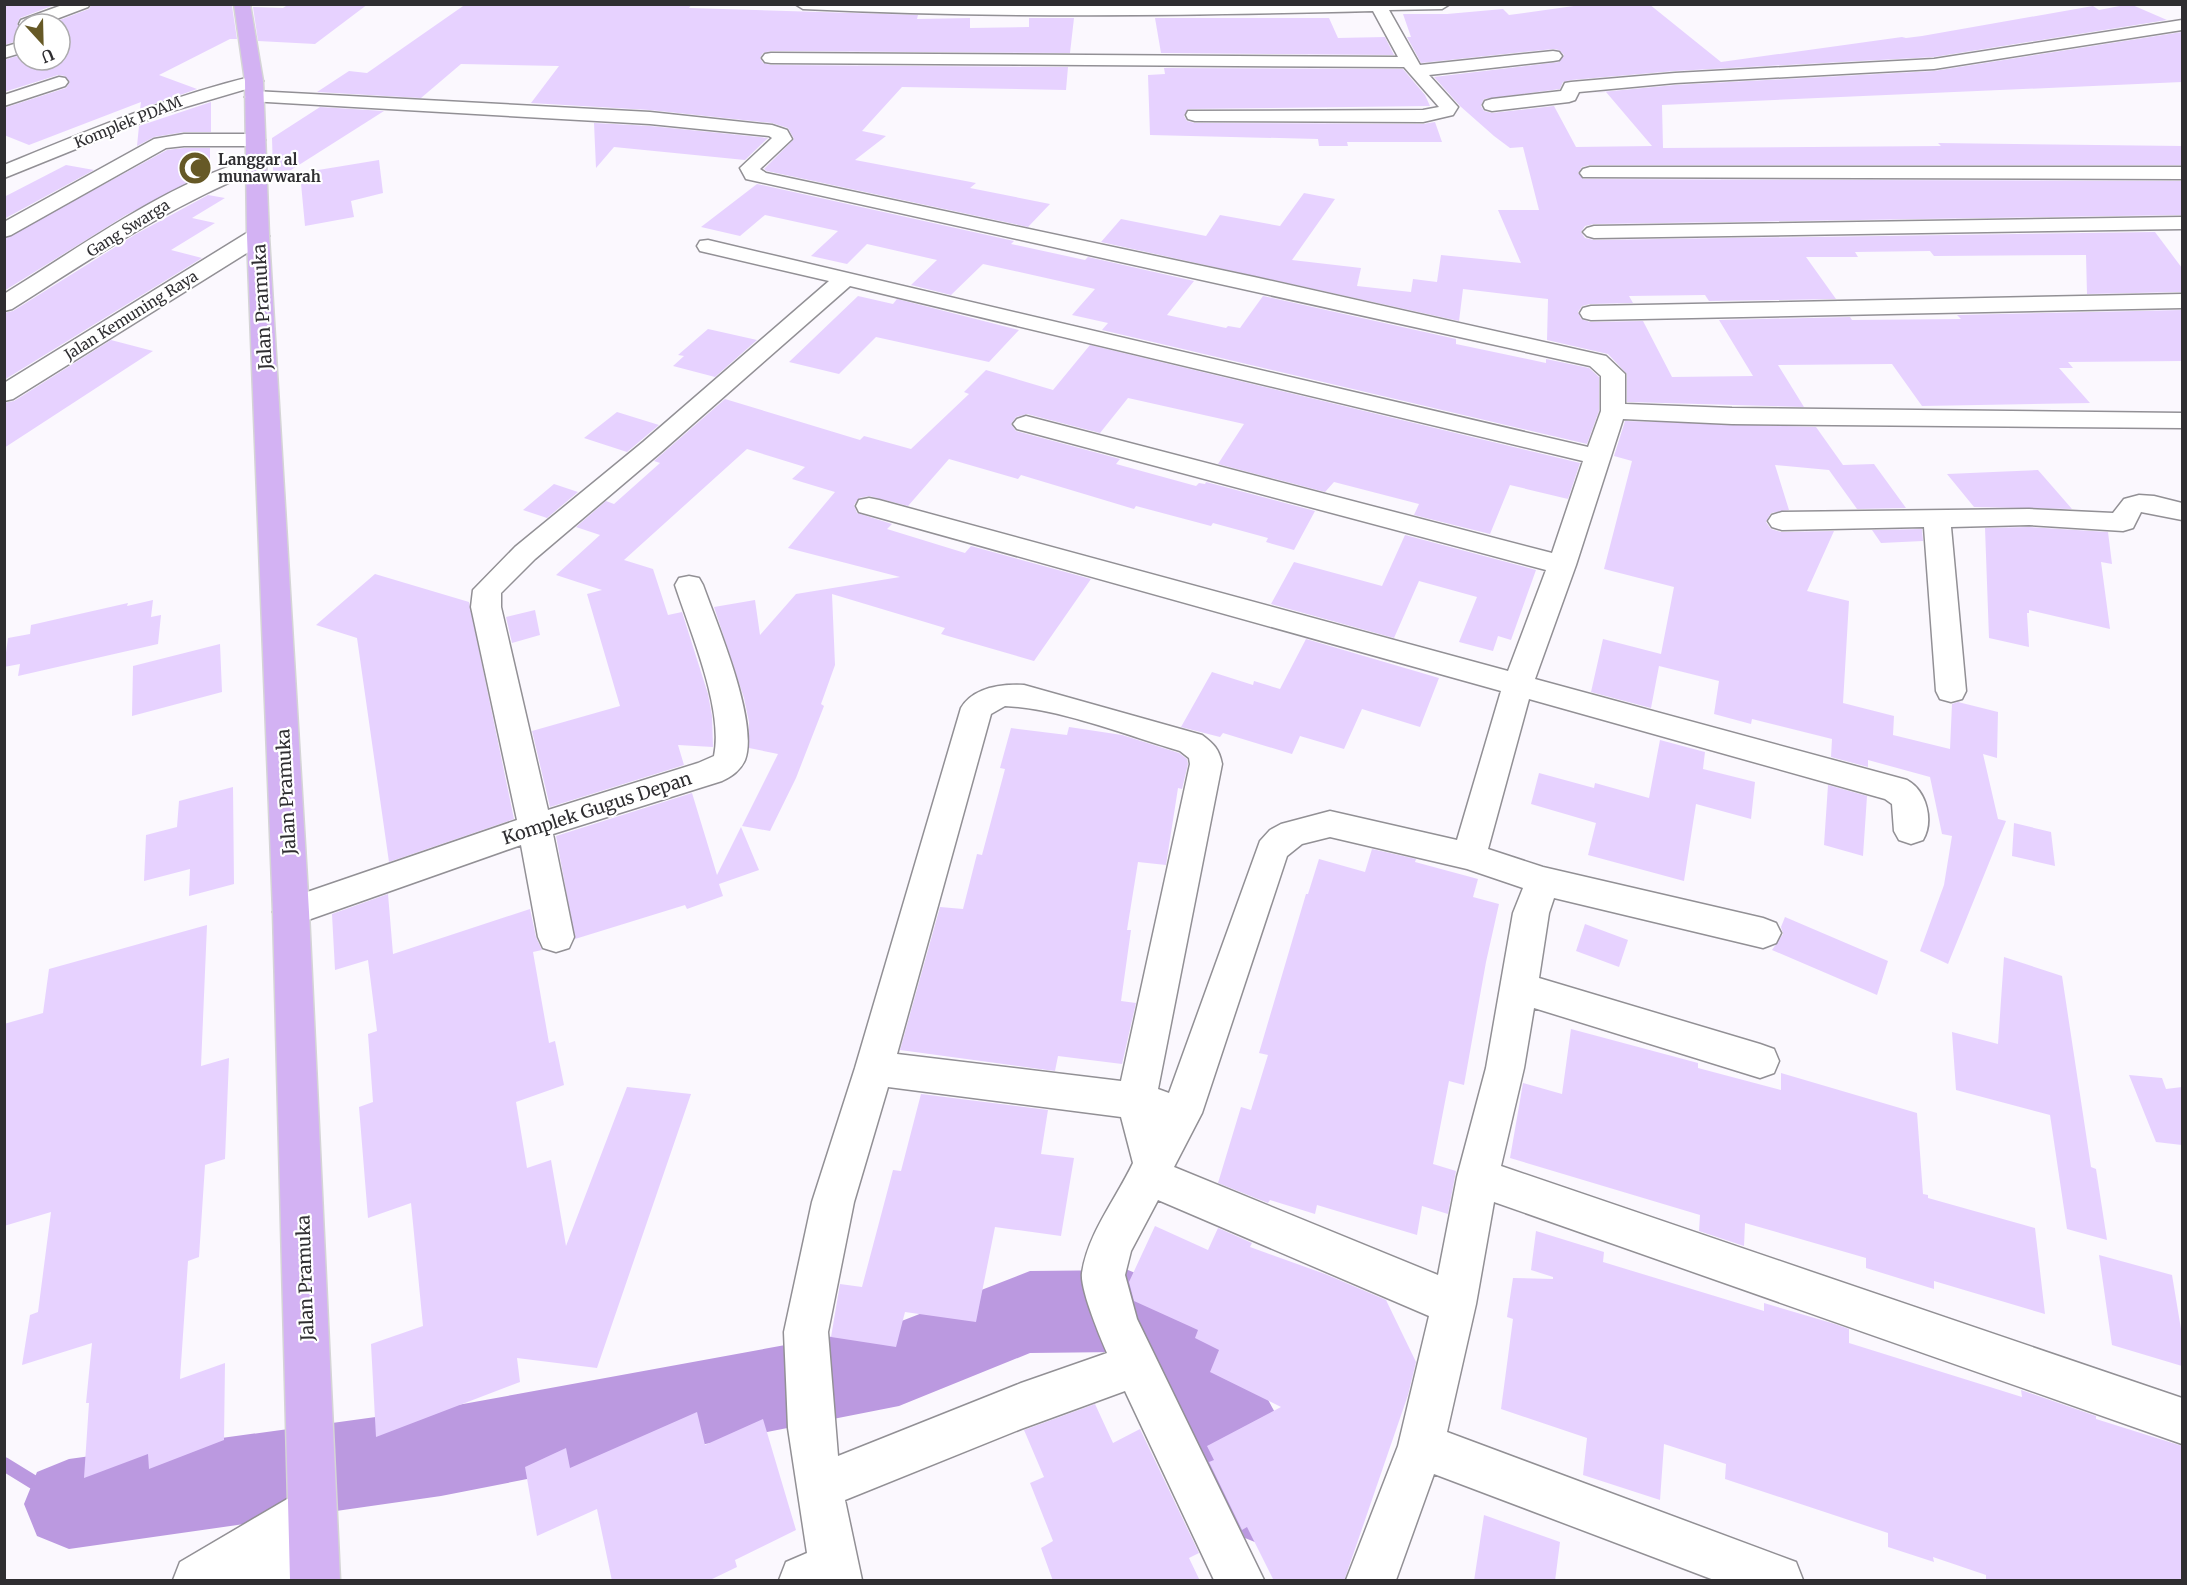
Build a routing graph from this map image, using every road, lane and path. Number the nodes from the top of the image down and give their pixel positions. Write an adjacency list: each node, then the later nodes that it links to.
1 (82, 4): 6 (street)
2 (242, 4): 12 (main road, Jalan Pramuka)
3 (803, 4): 5 (street)
4 (1442, 4): 5 (street)
5 (1378, 6): 10 (street)
6 (58, 12)
7 (2182, 25): 15 (street)
8 (1553, 56): 10 (street)
9 (771, 58): 10 (street)
10 (1413, 67): 16 (street)
11 (59, 82): 14 (street)
12 (253, 82): 13 (street, Komplek PDAM); 17 (main road, Jalan Pramuka); 32 (street, Komplek PDAM)
13 (205, 86): 18 (street, Komplek PDAM); 19 (street, Komplek PDAM)
14 (4, 101)
15 (1492, 105)
16 (1195, 115)
17 (256, 152): 23 (street); 25 (main road, Jalan Pramuka); 29 (street, Gang Swarga)
18 (4, 160)
19 (4, 172)
20 (1590, 173): 21 (street)
21 (2182, 173)
22 (2182, 223): 24 (street)
23 (4, 231)
24 (1594, 231)
25 (258, 236): 31 (street, Jalan Kemuning Raya); 48 (main road, Jalan Pramuka)
26 (708, 246): 27 (street)
27 (844, 280): 35 (street); 44 (street)
28 (2182, 301): 30 (street)
29 (4, 304)
30 (1592, 313)
31 (4, 394)
32 (1613, 411): 33 (street); 35 (street)
33 (2182, 420)
34 (1026, 424): 40 (street)
35 (1599, 457): 40 (street)
36 (869, 506): 42 (street)
37 (2182, 512): 38 (street)
38 (1936, 519): 39 (street); 43 (street)
39 (1782, 521)
40 (1562, 565): 42 (street)
41 (689, 585): 44 (street, Komplek Gugus Depan)
42 (1518, 684): 45 (street); 46 (street)
43 (1951, 691)
44 (535, 827): 48 (street, Komplek Gugus Depan); 50 (street)
45 (1911, 831)
46 (1469, 856): 47 (street); 55 (street)
47 (1543, 881): 49 (street); 51 (street)
48 (291, 912): 63 (main road, Jalan Pramuka)
49 (1763, 933)
50 (556, 937)
51 (1520, 988): 52 (street); 57 (street)
52 (1760, 1061)
53 (874, 1068): 54 (street); 54 (street); 62 (street)
54 (1136, 1101): 55 (street); 56 (street)
55 (1182, 1113): 56 (street)
56 (1151, 1170): 58 (street); 59 (street)
57 (1478, 1177): 58 (street); 60 (street)
58 (1454, 1304): 61 (street)
59 (1136, 1365): 62 (street); 67 (street)
60 (2182, 1421)
61 (1421, 1446): 68 (street); 69 (street)
62 (819, 1487): 64 (street)
63 (312, 1533): 65 (street); 66 (street)
64 (824, 1576)
65 (198, 1581)
66 (261, 1581)
67 (1239, 1581)
68 (1371, 1581)
69 (1778, 1581)

